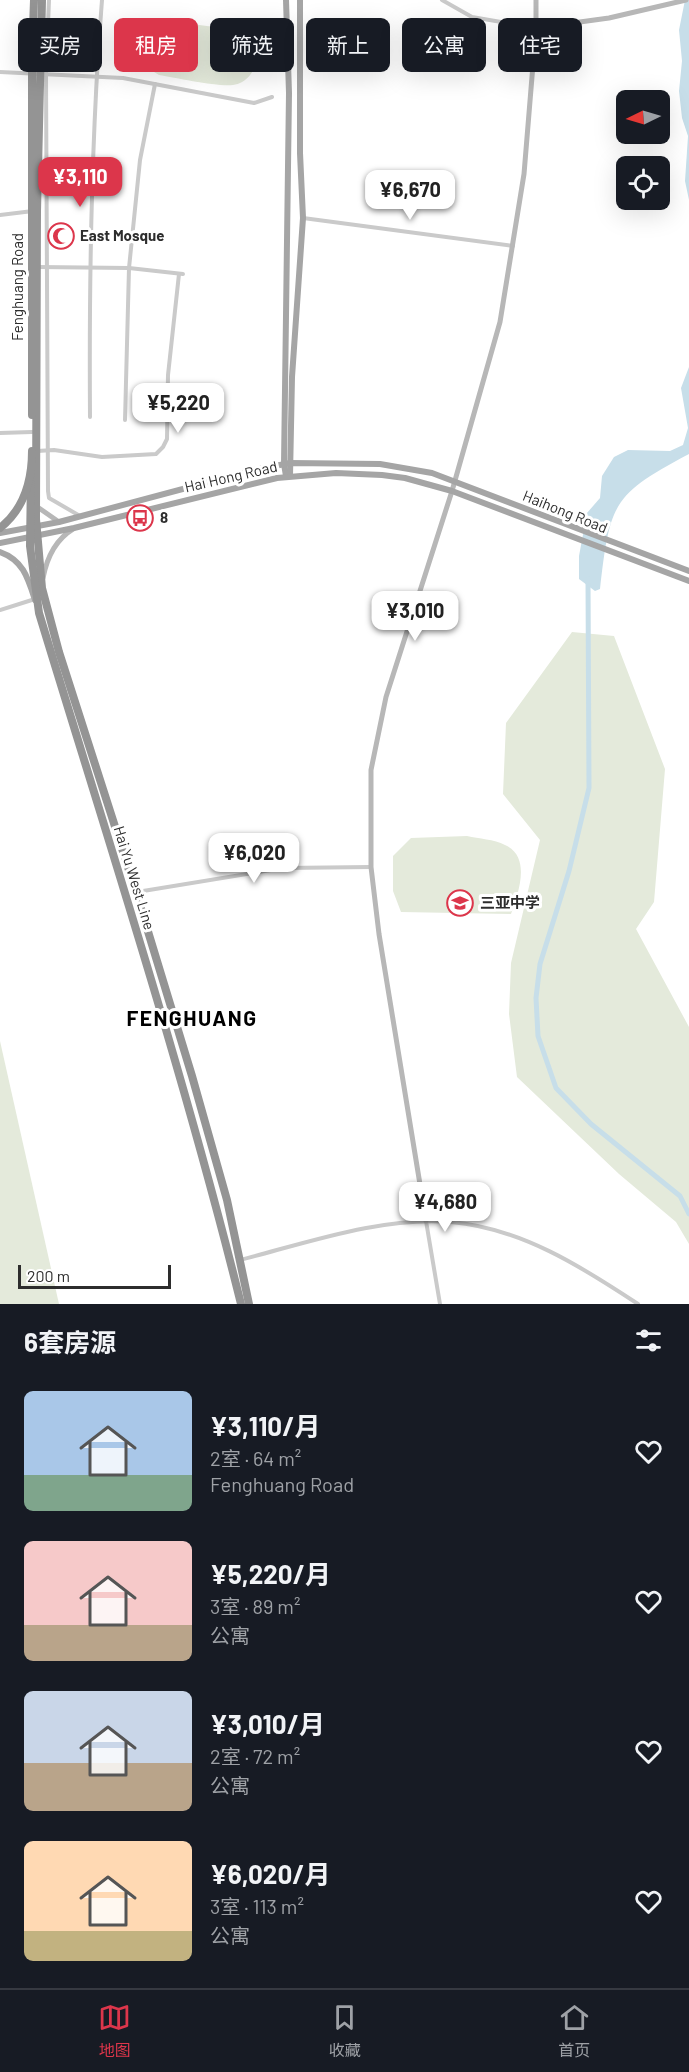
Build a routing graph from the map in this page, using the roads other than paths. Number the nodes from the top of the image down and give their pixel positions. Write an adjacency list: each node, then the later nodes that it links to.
1 (34, 0): 15 (highway, Fenghuang Road)
2 (42, 0): 15 (highway, Fenghuang Road)
3 (49, 0): 15 (street)
4 (102, 0): 16 (street)
5 (286, 0): 32 (main road)
6 (300, 0): 21 (main road)
7 (442, 0): 11 (street)
8 (536, 0): 10 (street)
9 (686, 0): 12 (street)
10 (537, 18)
11 (498, 21)
12 (582, 22)
13 (0, 72): 15 (street)
14 (534, 72): 22 (street)
15 (39, 74): 16 (street); 19 (highway, Fenghuang Road); 23 (street)
16 (96, 77): 17 (street); 24 (street)
17 (155, 84): 18 (street); 25 (street)
18 (272, 97)
19 (34, 211): 20 (street); 23 (highway, Fenghuang Road); 28 (highway, Fenghuang Road)
20 (0, 215)
21 (303, 218): 22 (street); 32 (main road)
22 (513, 246): 34 (street)
23 (42, 267): 24 (street); 30 (street); 31 (highway, Fenghuang Road)
24 (89, 268): 25 (street); 26 (street)
25 (129, 268): 27 (street); 30 (street)
26 (90, 417)
27 (125, 420)
28 (32, 432): 29 (street); 31 (highway, Fenghuang Road)
29 (0, 433)
30 (48, 450): 31 (street); 37 (street)
31 (34, 454): 36 (highway, Fenghuang Road); 39 (highway, Hai Yu West Line); 40 (highway, Fenghuang Road)
32 (287, 464): 33 (main road); 34 (main road, Hai Hong Road); 37 (main road, Hai Hong Road)
33 (288, 476): 35 (main road, Hai Hong Road); 41 (main road, Hai Hong Road)
34 (454, 482): 35 (street); 46 (main road, Haihong Road)
35 (452, 490): 47 (main road, Haihong Road); 52 (street)
36 (36, 506): 38 (street); 39 (highway, Fenghuang Road)
37 (81, 516): 38 (main road, Hai Hong Road)
38 (59, 522): 39 (main road, Hai Hong Road)
39 (34, 524): 42 (main road); 43 (highway, Hai Yu West Line)
40 (0, 528)
41 (74, 528): 43 (main road, Hai Hong Road); 48 (street)
42 (0, 533)
43 (34, 537): 44 (main road); 48 (highway, Hai Yu West Line); 51 (highway, Hai Yu West Line)
44 (0, 543)
45 (0, 552): 49 (main road)
46 (689, 571)
47 (689, 581)
48 (42, 588): 53 (highway, Hai Yu West Line)
49 (35, 599): 50 (street); 51 (main road)
50 (0, 610)
51 (39, 613): 56 (highway, Hai Yu West Line)
52 (371, 867): 53 (street); 54 (street)
53 (136, 892): 55 (highway, Hai Yu West Line)
54 (426, 1221): 55 (street); 58 (street); 59 (street)
55 (240, 1261): 57 (highway, Hai Yu West Line)
56 (241, 1304)
57 (249, 1304)
58 (440, 1304)
59 (638, 1304)

